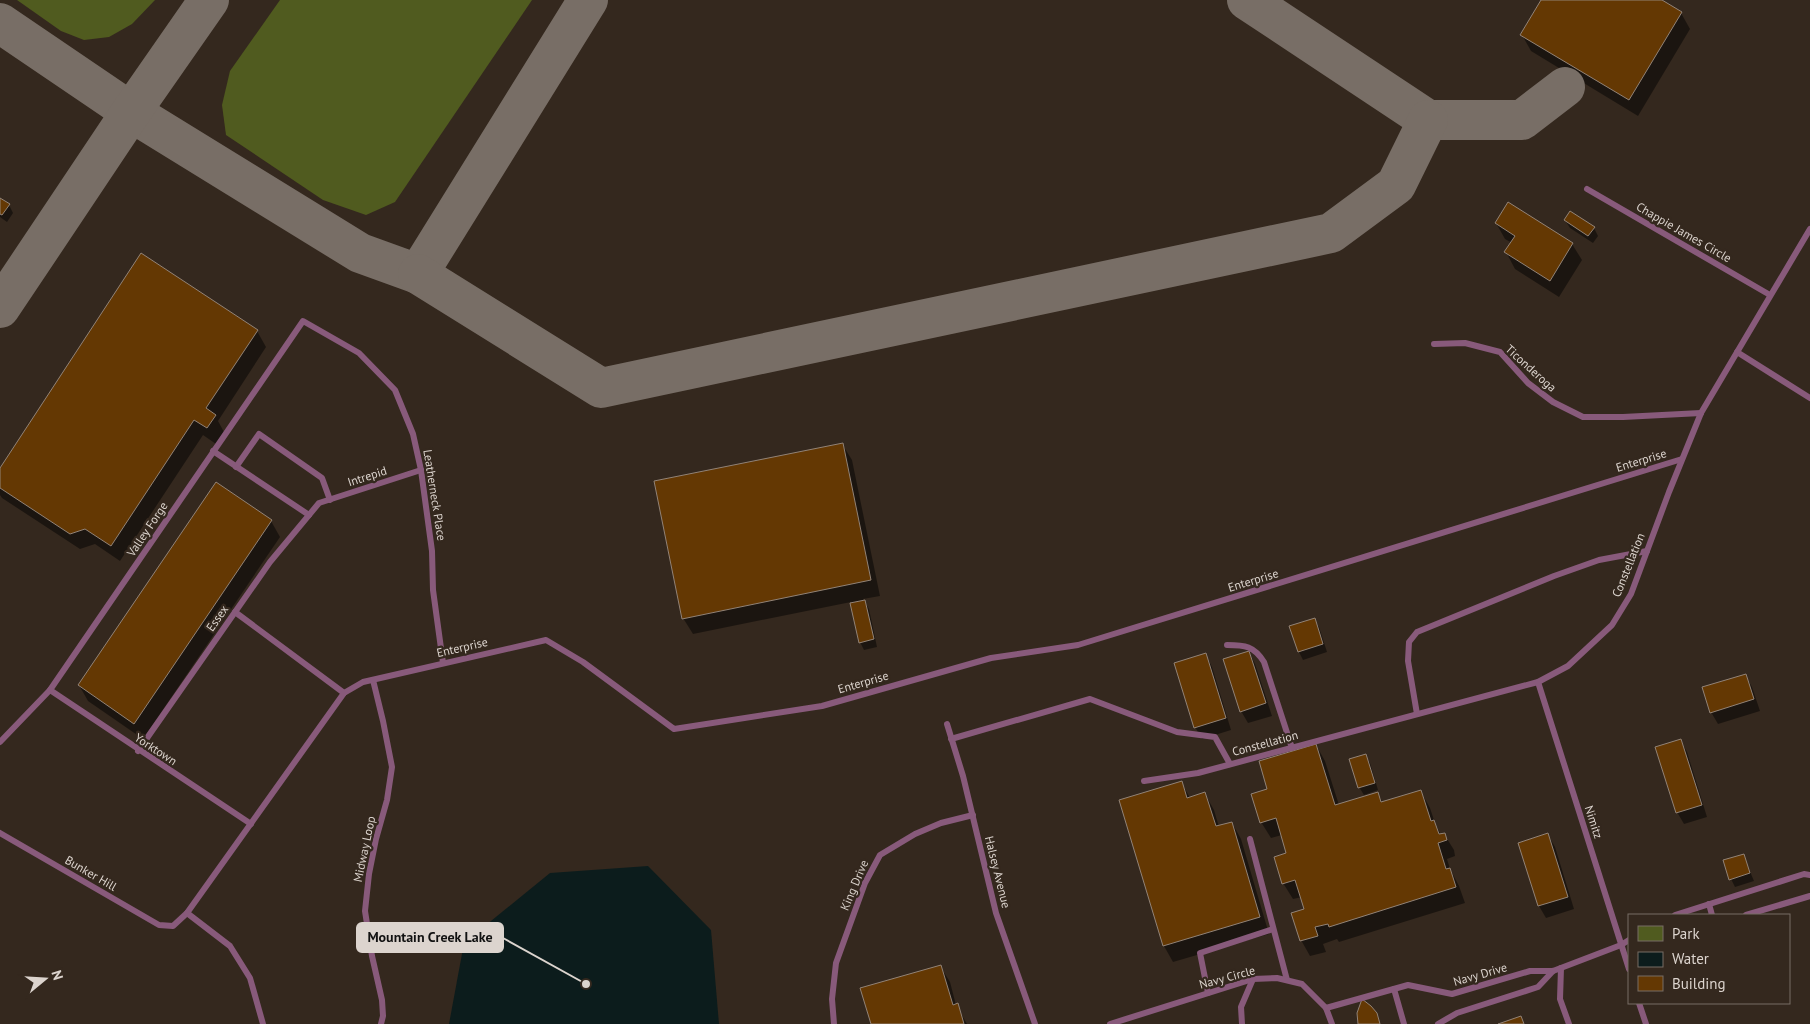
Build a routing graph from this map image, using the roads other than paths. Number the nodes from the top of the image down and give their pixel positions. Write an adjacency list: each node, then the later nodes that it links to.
1 (1587, 189): 3 (lane, Chappie James Circle)
2 (1810, 229): 3 (lane, Constellation)
3 (1770, 296): 6 (lane, Constellation)
4 (303, 320): 9 (lane, Valley Forge); 12 (lane, Leatherneck Place)
5 (1434, 344): 8 (lane, Ticonderoga)
6 (1737, 352): 7 (lane); 8 (lane, Constellation)
7 (1810, 398)
8 (1701, 413): 10 (lane, Constellation)
9 (214, 451): 11 (lane); 22 (lane, Valley Forge)
10 (1682, 459): 16 (lane, Constellation); 19 (lane, Enterprise)
11 (236, 467): 13 (lane); 15 (lane)
12 (421, 470): 13 (lane, Intrepid); 19 (lane, Leatherneck Place)
13 (330, 500): 14 (lane, Intrepid)
14 (319, 503): 15 (lane, Essex)
15 (309, 515): 17 (lane, Essex)
16 (1647, 551): 21 (lane, Constellation); 24 (lane)
17 (235, 612): 23 (lane); 29 (lane, Essex)
18 (1227, 645): 28 (lane)
19 (443, 663): 20 (lane, Enterprise)
20 (373, 680): 23 (lane, Enterprise); 56 (lane, Midway Loop)
21 (1538, 682): 24 (lane, Constellation); 45 (lane, Nimitz)
22 (50, 690): 27 (lane, Valley Forge); 29 (lane, Yorktown)
23 (344, 693): 33 (lane, Enterprise)
24 (1417, 714): 28 (lane, Constellation)
25 (947, 724): 26 (lane, Halsey Avenue)
26 (951, 739): 30 (lane); 32 (lane, Halsey Avenue)
27 (0, 742)
28 (1292, 748): 30 (lane, Constellation)
29 (138, 751): 33 (lane, Yorktown)
30 (1230, 764): 31 (lane, Constellation)
31 (1144, 781)
32 (972, 815): 57 (lane, King Drive); 58 (lane, Halsey Avenue)
33 (251, 824): 39 (lane, Enterprise)
34 (0, 833): 43 (lane, Bunker Hill)
35 (1250, 839): 44 (lane)
36 (1810, 875): 38 (lane)
37 (1810, 896): 42 (lane)
38 (1709, 904): 40 (lane); 41 (lane)
39 (187, 913): 43 (lane, Enterprise); 55 (lane)
40 (1678, 914)
41 (1712, 914)
42 (1749, 914)
43 (173, 926)
44 (1273, 929): 50 (lane); 52 (lane)
45 (1625, 945): 46 (lane, Nimitz); 47 (lane, Navy Drive)
46 (1628, 963)
47 (1561, 968): 48 (lane, Navy Drive); 64 (lane)
48 (1553, 971): 51 (lane, Navy Drive); 63 (lane, Navy Drive)
49 (1253, 979): 50 (lane, Navy Circle); 52 (lane, Navy Circle); 60 (lane)
50 (1287, 980): 54 (lane, Navy Circle)
51 (1394, 989): 54 (lane, Navy Drive); 62 (lane)
52 (1208, 993): 59 (lane, Navy Circle)
53 (1639, 1004): 65 (lane)
54 (1326, 1008): 61 (lane, Navy Circle)
55 (264, 1024)
56 (381, 1024)
57 (834, 1024)
58 (1035, 1024)
59 (1110, 1024)
60 (1242, 1024)
61 (1332, 1024)
62 (1404, 1024)
63 (1438, 1024)
64 (1568, 1024)
65 (1646, 1024)

